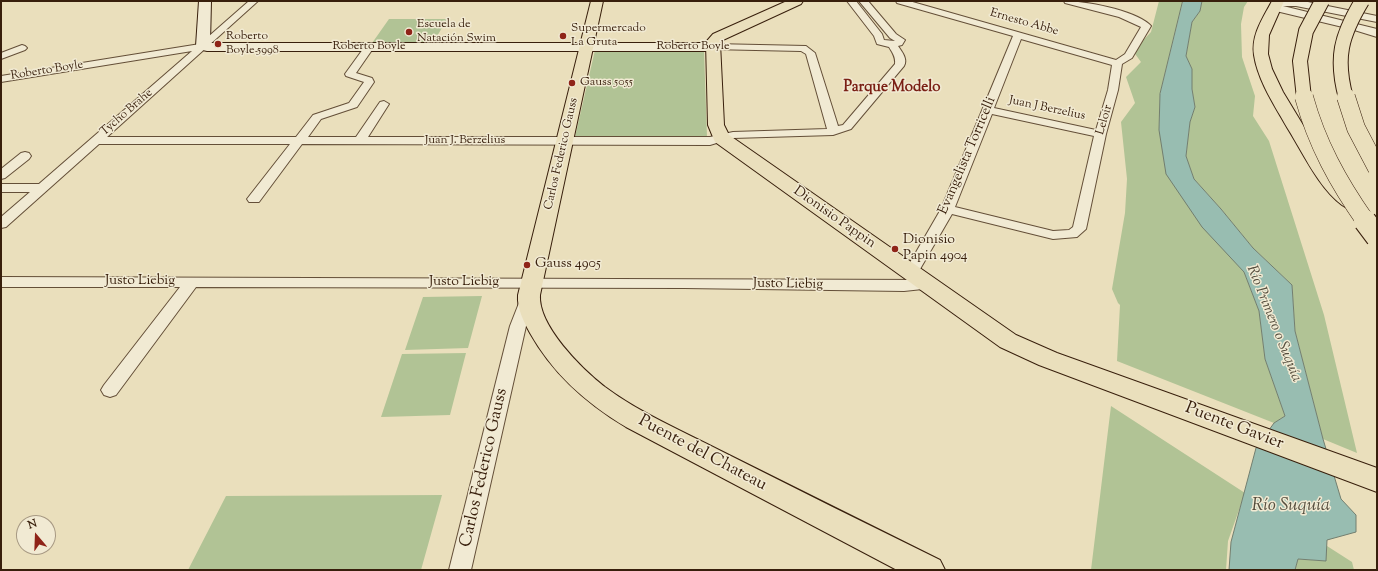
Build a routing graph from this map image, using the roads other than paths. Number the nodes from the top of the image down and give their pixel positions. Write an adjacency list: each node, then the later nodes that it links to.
1 (205, 1): 20 (main road)
2 (254, 1): 20 (street, Tycho Brahe)
3 (597, 1): 22 (main road, Carlos Federico Gauss)
4 (797, 1): 23 (main road)
5 (851, 1): 19 (street)
6 (863, 1): 19 (street)
7 (900, 1): 18 (street, Ernesto Abbe)
8 (1068, 1): 13 (street)
9 (1114, 1): 13 (street)
10 (1322, 1): 47 (main road, bridge)
11 (1362, 1): 39 (main road, bridge)
12 (1277, 2): 14 (street); 17 (street); 47 (main road, bridge)
13 (1100, 9): 26 (street)
14 (1377, 19)
15 (1377, 24): 16 (street)
16 (1377, 30)
17 (1377, 34)
18 (1018, 35): 26 (street, Ernesto Abbe); 29 (street, Evangelista Torricelli)
19 (892, 45): 31 (street)
20 (203, 46): 21 (main road, Roberto Boyle); 27 (street, Roberto Boyle); 35 (street, Tycho Brahe)
21 (369, 47): 22 (main road, Roberto Boyle); 37 (street)
22 (586, 47): 23 (main road, Roberto Boyle); 36 (main road, Carlos Federico Gauss)
23 (712, 47): 30 (street, Roberto Boyle); 34 (main road)
24 (22, 48): 25 (street)
25 (1, 56)
26 (1117, 63): 33 (street, Leloir)
27 (1, 79)
28 (384, 104): 38 (street)
29 (988, 110): 33 (street, Juan J Berzelius); 48 (street, Evangelista Torricelli)
30 (830, 118): 31 (street); 32 (street)
31 (851, 122): 32 (street)
32 (833, 132): 34 (street, Juan J. Berzelius)
33 (1100, 134): 48 (street, Leloir)
34 (721, 138): 36 (street, Juan J. Berzelius); 51 (main road, Dionisio Pappin)
35 (96, 140): 37 (street, Juan J. Berzelius); 45 (street, Tycho Brahe)
36 (566, 140): 38 (street, Juan J. Berzelius); 54 (main road, Carlos Federico Gauss)
37 (299, 141): 38 (street, Juan J. Berzelius); 46 (street)
38 (359, 141)
39 (1365, 147): 41 (main road, bridge); 42 (main road, bridge)
40 (25, 156): 43 (street)
41 (1377, 160)
42 (1377, 168)
43 (1, 175)
44 (1, 188): 45 (street)
45 (42, 188): 49 (street, Tycho Brahe)
46 (254, 199)
47 (1357, 208): 50 (main road, bridge)
48 (948, 209): 51 (street, Evangelista Torricelli)
49 (1, 224)
50 (1377, 237)
51 (919, 279): 54 (street, Justo Liebig); 57 (main road, Dionisio Pappin)
52 (1, 282): 53 (street, Justo Liebig)
53 (192, 282): 54 (street, Justo Liebig); 58 (street)
54 (531, 290): 55 (main road, Puente del Chateau); 56 (street, Carlos Federico Gauss)
55 (541, 330): 56 (street, Carlos Federico Gauss); 61 (main road, Puente del Chateau)
56 (514, 344): 60 (street, Carlos Federico Gauss)
57 (1092, 374): 59 (main road, Puente Gavier)
58 (110, 390)
59 (1377, 480)
60 (460, 570)
61 (929, 570)

